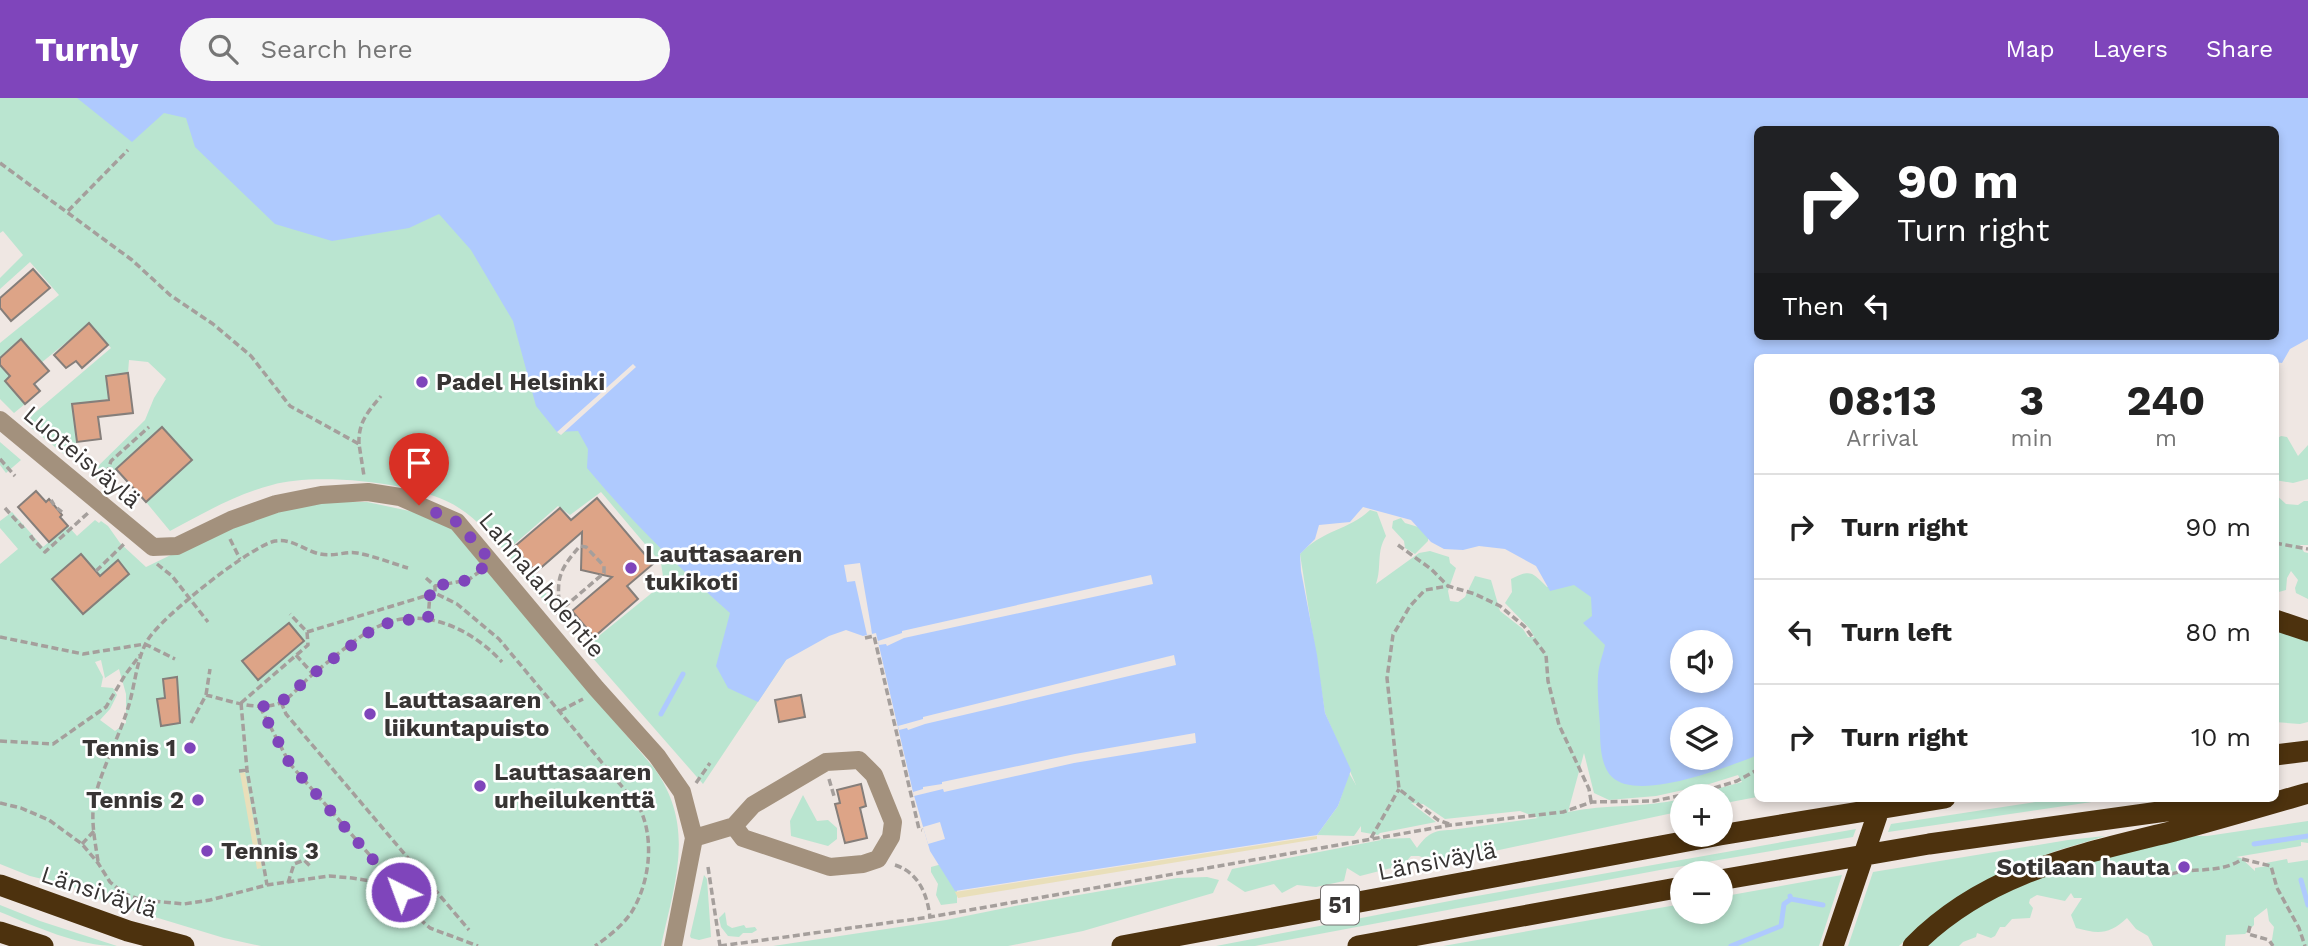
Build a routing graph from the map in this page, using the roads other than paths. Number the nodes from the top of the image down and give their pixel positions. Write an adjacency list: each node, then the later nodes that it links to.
1 (0, 420): 2 (street, Luoteisväylä)
2 (135, 533): 16 (street, Lahnalahdentie)
3 (2279, 621): 4 (highway)
4 (2308, 631)
5 (2308, 751): 6 (highway)
6 (2279, 755)
7 (2308, 792): 8 (highway); 9 (highway)
8 (2279, 796)
9 (2279, 801)
10 (1882, 802): 22 (highway)
11 (1908, 802): 15 (highway, Länsiväylä / 51)
12 (2231, 802): 18 (highway)
13 (2275, 802): 28 (highway)
14 (734, 826): 14 (street); 16 (street)
15 (1733, 833)
16 (694, 838): 25 (street, Lahnalahdentie)
17 (1670, 844): 26 (highway, Länsiväylä / 51)
18 (1733, 878)
19 (0, 886): 24 (highway, Länsiväylä)
20 (1670, 889): 27 (highway, 51)
21 (0, 932): 23 (highway)
22 (1837, 936)
23 (43, 946)
24 (184, 946)
25 (673, 946)
26 (1122, 946)
27 (1358, 946)
28 (1913, 946)

